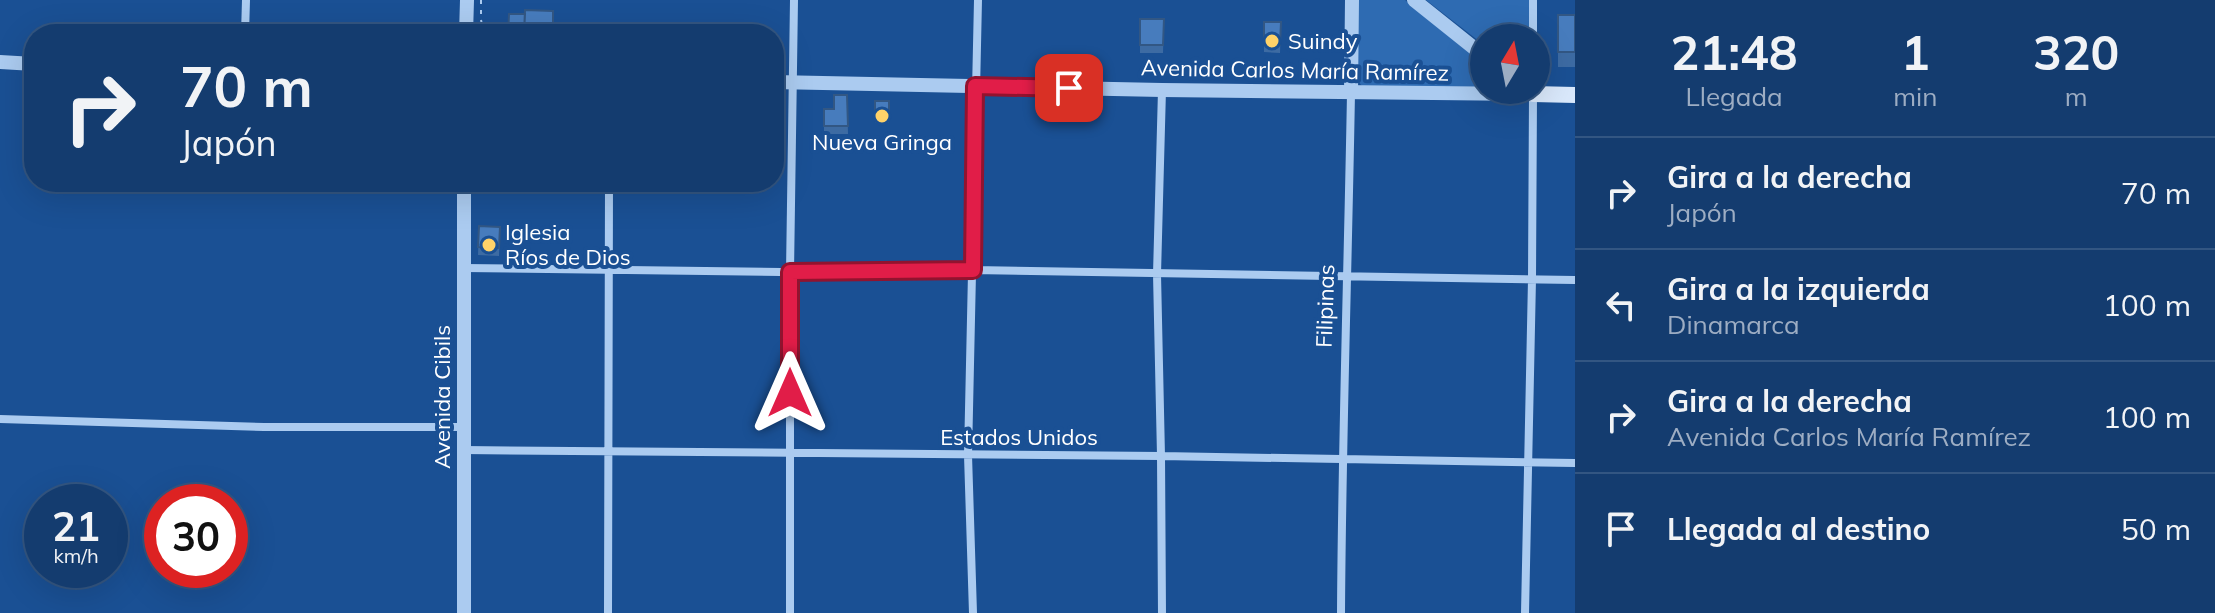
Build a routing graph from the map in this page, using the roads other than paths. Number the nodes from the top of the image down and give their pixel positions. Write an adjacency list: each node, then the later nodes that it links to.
1 (246, 0): 8 (street)
2 (467, 0): 9 (street)
3 (794, 0): 15 (street)
4 (978, 0): 16 (street)
5 (1352, 0): 19 (street, Filipinas)
6 (1414, 0): 11 (street)
7 (1533, 0): 10 (street)
8 (245, 24)
9 (466, 24)
10 (1533, 24)
11 (1470, 45)
12 (0, 62): 13 (street)
13 (24, 63)
14 (784, 82): 15 (street, Avenida Carlos María Ramírez)
15 (793, 82): 16 (street, Avenida Carlos María Ramírez); 28 (street)
16 (975, 86): 17 (street, Avenida Carlos María Ramírez); 26 (street)
17 (1162, 90): 19 (street, Avenida Carlos María Ramírez); 29 (street)
18 (1470, 92): 19 (street, Avenida Carlos María Ramírez)
19 (1351, 93): 30 (street, Filipinas)
20 (1550, 93): 21 (main road, Avenida Carlos María Ramírez)
21 (1575, 95)
22 (1531, 104): 31 (street)
23 (464, 192): 25 (street, Avenida Cibils)
24 (609, 192): 27 (street)
25 (464, 268): 27 (street); 34 (street, Avenida Cibils)
26 (973, 270): 28 (street); 29 (street); 38 (street)
27 (608, 271): 28 (street); 36 (street)
28 (790, 272): 37 (street)
29 (1157, 274): 30 (street); 39 (street)
30 (1348, 277): 31 (street); 40 (street, Filipinas)
31 (1532, 279): 32 (street); 41 (street)
32 (1575, 280)
33 (0, 419): 34 (street)
34 (463, 427): 35 (street, Avenida Cibils)
35 (463, 450): 36 (street, Estados Unidos); 43 (street, Avenida Cibils)
36 (608, 453): 37 (street, Estados Unidos); 44 (street)
37 (789, 453): 38 (street, Estados Unidos); 45 (street)
38 (968, 455): 39 (street, Estados Unidos); 46 (street)
39 (1161, 456): 40 (street, Estados Unidos); 47 (street)
40 (1342, 459): 41 (street, Estados Unidos); 48 (street, Filipinas)
41 (1527, 463): 42 (street, Estados Unidos); 49 (street)
42 (1575, 463)
43 (464, 613)
44 (608, 613)
45 (790, 613)
46 (973, 613)
47 (1162, 613)
48 (1341, 613)
49 (1525, 613)

